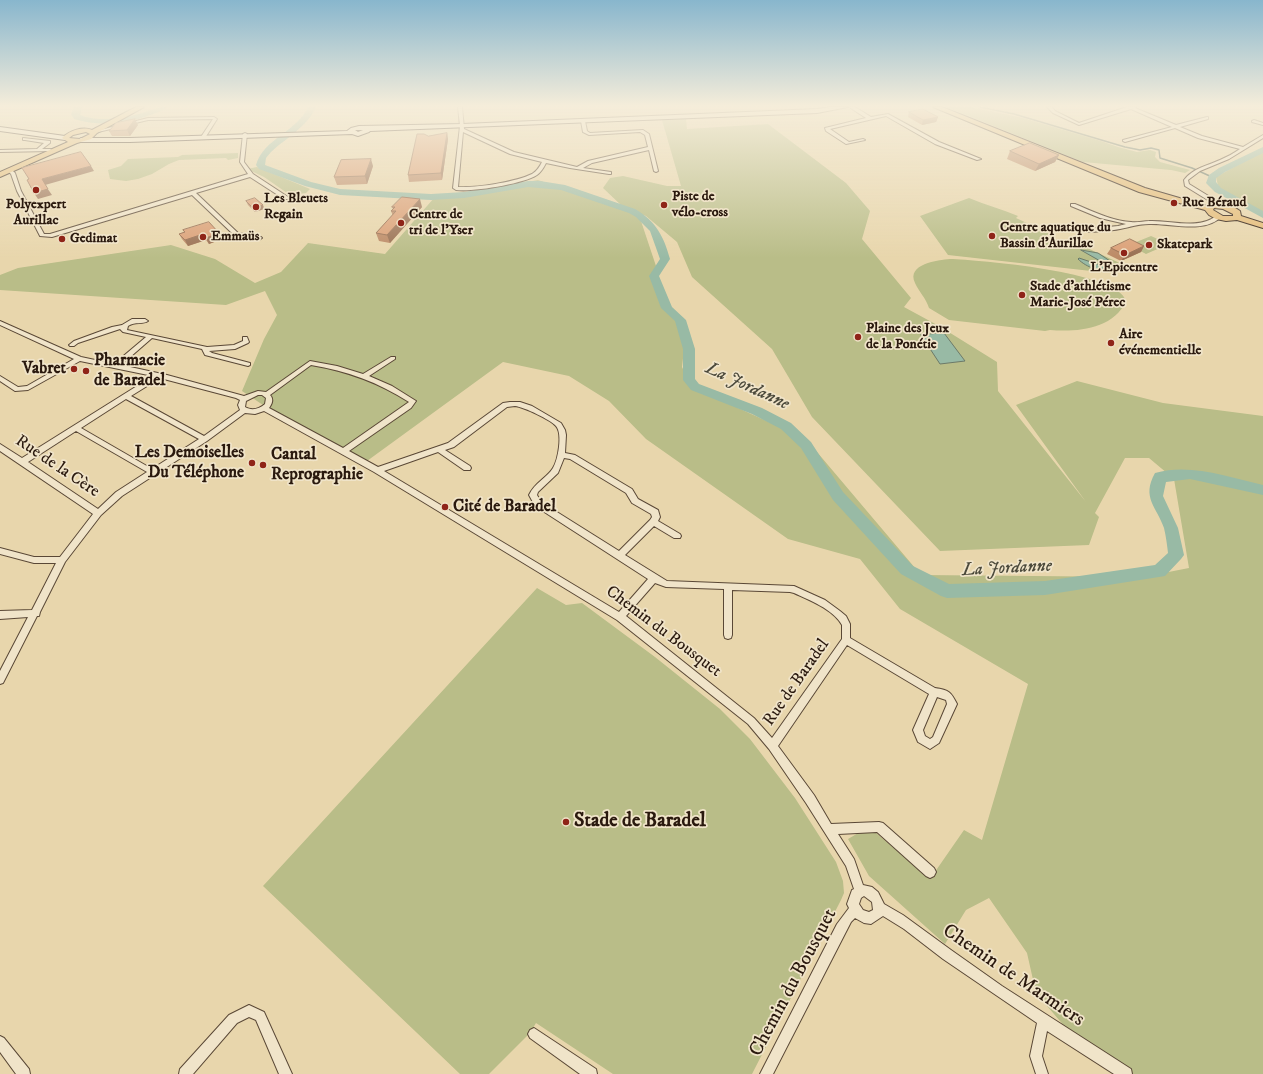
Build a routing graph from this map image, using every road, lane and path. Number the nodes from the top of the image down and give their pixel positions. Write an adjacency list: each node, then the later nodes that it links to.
1 (35, 157): 16 (main road)
2 (37, 157): 14 (main road)
3 (242, 157): 18 (street)
4 (458, 157): 12 (street)
5 (529, 157): 12 (street)
6 (611, 157): 13 (street)
7 (653, 157): 15 (street)
8 (974, 157): 11 (street)
9 (1061, 157): 24 (main road)
10 (1229, 157): 21 (street)
11 (979, 159)
12 (545, 161): 13 (street)
13 (578, 168): 17 (street)
14 (10, 171): 16 (main road); 19 (street)
15 (656, 171)
16 (1, 173): 19 (street)
17 (609, 173)
18 (250, 175): 20 (street); 22 (street)
19 (14, 178): 20 (street)
20 (193, 193): 31 (street)
21 (1201, 194): 24 (street); 25 (street)
22 (286, 198)
23 (1073, 205): 28 (street)
24 (1211, 207): 25 (main road); 26 (main road)
25 (1226, 207): 27 (main road)
26 (1218, 217): 27 (main road); 28 (street)
27 (1237, 217): 29 (main road)
28 (1131, 224): 30 (street)
29 (1263, 226)
30 (1089, 230)
31 (259, 238)
32 (145, 321): 34 (street)
33 (2, 326): 40 (street)
34 (124, 326): 35 (street); 37 (street)
35 (151, 336): 38 (street); 42 (street)
36 (245, 338): 38 (street)
37 (72, 345)
38 (206, 349): 41 (street)
39 (394, 358): 44 (street)
40 (79, 359): 42 (street); 45 (street)
41 (248, 364)
42 (115, 367): 43 (street)
43 (158, 376): 47 (street); 48 (street)
44 (363, 377): 46 (street); 55 (street)
45 (0, 378)
46 (267, 394): 48 (street); 49 (street)
47 (126, 396): 51 (street); 52 (street)
48 (244, 399): 50 (street)
49 (264, 408): 50 (street); 55 (street, Chemin du Bousquet)
50 (244, 410): 52 (street)
51 (75, 428): 57 (street); 60 (street)
52 (204, 438): 60 (street)
53 (0, 447): 57 (street, Rue de la Cère)
54 (439, 450): 56 (street, Rue de Baradel); 58 (street); 59 (street, Rue de Baradel)
55 (343, 452): 59 (street, Chemin du Bousquet)
56 (560, 455): 62 (street); 65 (street, Rue de Baradel)
57 (22, 462): 61 (street, Rue de la Cère)
58 (467, 468)
59 (377, 470): 71 (street, Chemin du Bousquet)
60 (152, 472): 61 (street)
61 (98, 513): 66 (street)
62 (653, 522): 63 (street); 65 (street)
63 (677, 536)
64 (0, 551): 66 (street)
65 (619, 556): 67 (street, Rue de Baradel)
66 (62, 560): 69 (street)
67 (654, 578): 68 (street, Rue de Baradel); 71 (street)
68 (728, 586): 72 (street); 73 (street, Rue de Baradel)
69 (36, 613): 70 (street); 74 (street)
70 (0, 615)
71 (620, 617): 76 (street, Chemin du Bousquet)
72 (728, 635)
73 (846, 640): 75 (street); 76 (street, Rue de Baradel)
74 (0, 680)
75 (934, 692): 75 (street)
76 (772, 746): 77 (street, Chemin du Bousquet)
77 (828, 829): 78 (street); 79 (street, Chemin du Bousquet)
78 (930, 872)
79 (860, 891): 80 (street); 81 (street)
80 (879, 908): 81 (street); 82 (street, Chemin de Marmiers)
81 (855, 909): 89 (street, Chemin du Bousquet)
82 (1043, 1022): 90 (street); 91 (street, Chemin de Marmiers)
83 (534, 1034): 88 (street)
84 (0, 1042): 85 (street)
85 (24, 1074)
86 (185, 1074): 87 (street)
87 (286, 1074)
88 (591, 1074)
89 (766, 1074)
90 (1042, 1074)
91 (1126, 1074)

